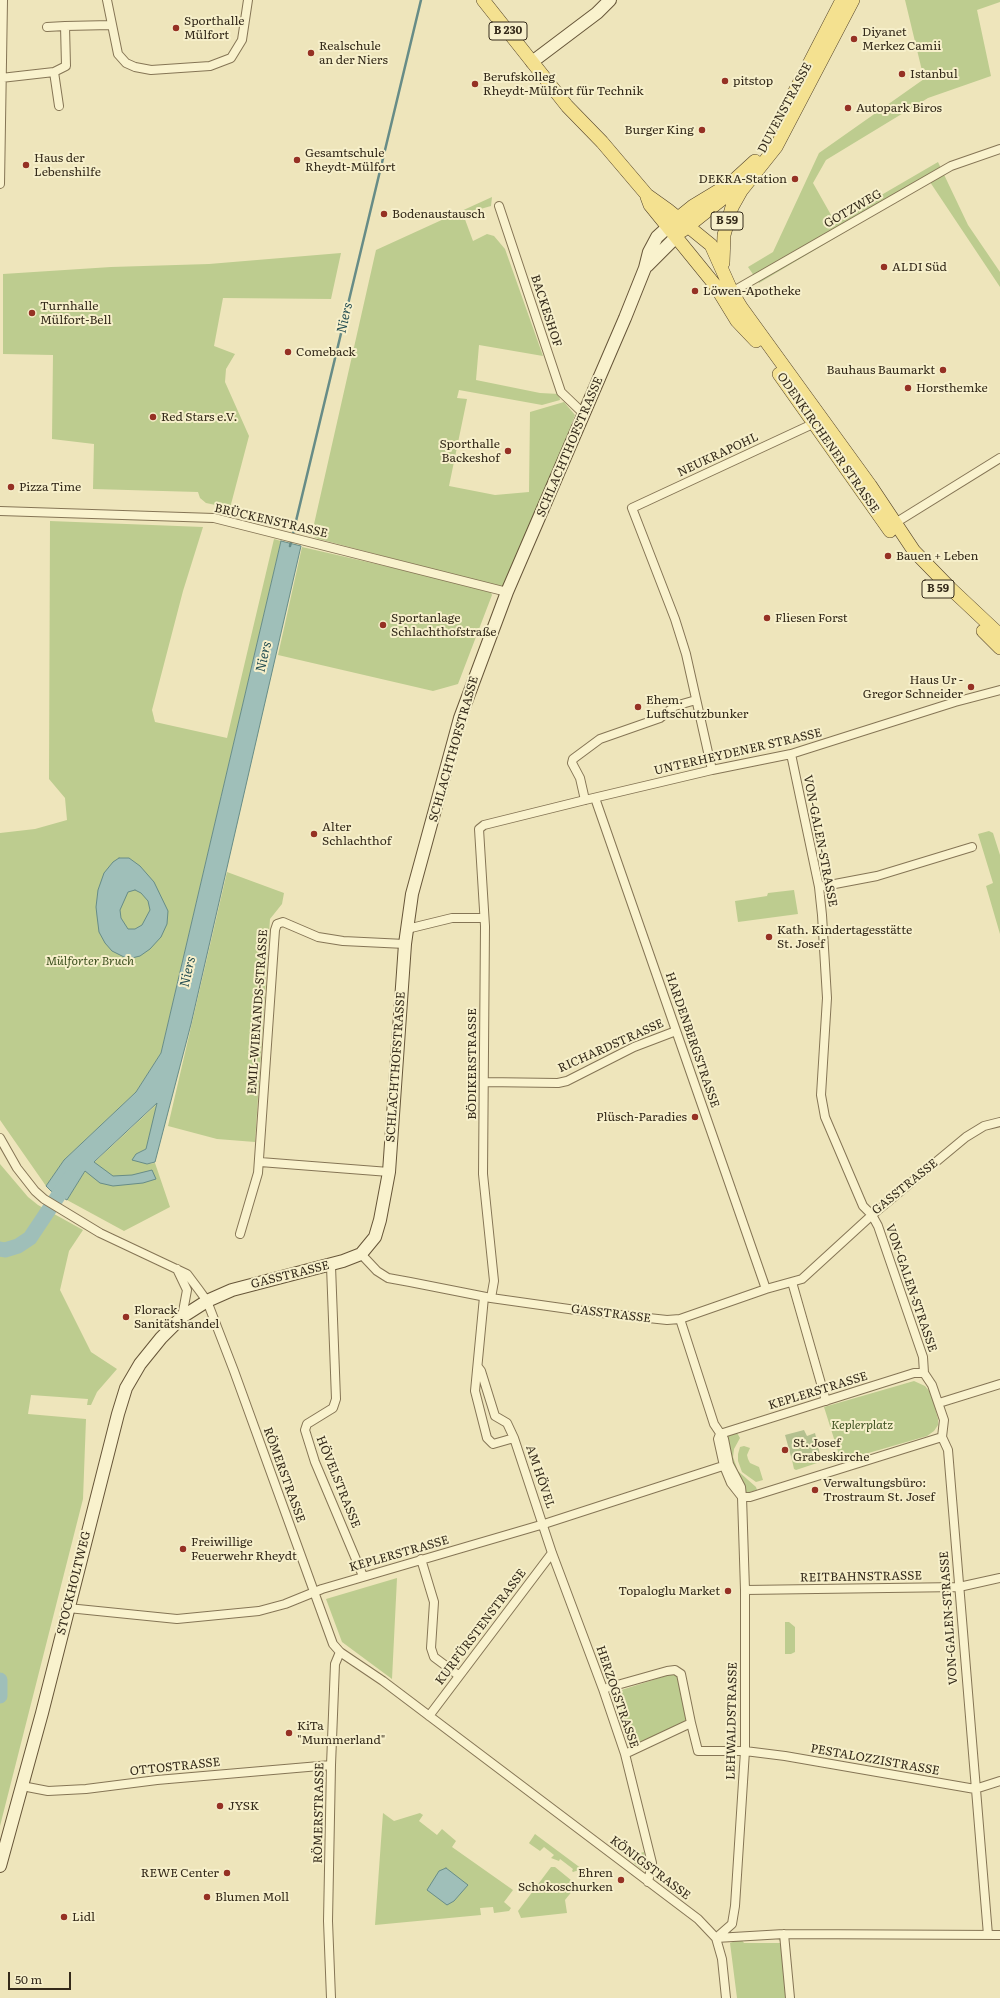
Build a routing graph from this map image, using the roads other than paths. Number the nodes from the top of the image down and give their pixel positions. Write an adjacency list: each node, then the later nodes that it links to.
1 (3, 0): 13 (street)
2 (108, 0): 8 (street)
3 (248, 0): 8 (street)
4 (483, 0): 11 (main road, B 230)
5 (610, 0): 11 (main road)
6 (842, 0): 20 (main road, DUVENSTRASSE / B 59)
7 (853, 0): 16 (main road, DUVENSTRASSE / B 59)
8 (111, 25): 9 (street)
9 (65, 26): 10 (street); 12 (street)
10 (47, 27)
11 (532, 62): 18 (main road, B 230)
12 (54, 72): 13 (street); 14 (street)
13 (1, 78): 17 (street)
14 (59, 106)
15 (1000, 149): 23 (street, GOTZWEG)
16 (753, 176): 20 (main road, B 59); 22 (main road, B 59)
17 (0, 184)
18 (647, 195): 20 (main road, B 230); 21 (main road, B 59)
19 (499, 206): 24 (street, BACKESHOF)
20 (683, 222): 21 (main road, DUVENSTRASSE / B 59); 22 (main road, ODENKIRCHENER STRASSE / B 230)
21 (672, 232): 23 (main road, ODENKIRCHENER STRASSE / B 59); 24 (main road, SCHLACHTHOFSTRASSE)
22 (723, 273): 23 (main road, ODENKIRCHENER STRASSE / B 59)
23 (727, 295): 25 (main road, ODENKIRCHENER STRASSE / B 59)
24 (584, 414): 29 (main road, SCHLACHTHOFSTRASSE)
25 (818, 421): 28 (main road, ODENKIRCHENER STRASSE / B 59); 33 (street, NEUKRAPOHL)
26 (1000, 458): 28 (street)
27 (0, 511): 29 (street, BRÜCKENSTRASSE)
28 (892, 525): 30 (main road, ODENKIRCHENER STRASSE / B 59); 31 (main road, ODENKIRCHENER STRASSE / B 59)
29 (507, 592): 42 (main road, SCHLACHTHOFSTRASSE)
30 (1000, 635)
31 (1000, 648)
32 (1000, 690): 34 (street, UNTERHEYDENER STRASSE)
33 (696, 700): 35 (street); 37 (street)
34 (791, 754): 35 (street, UNTERHEYDENER STRASSE); 40 (street, VON-GALEN-STRASSE)
35 (712, 770): 36 (street, UNTERHEYDENER STRASSE)
36 (595, 798): 37 (street, UNTERHEYDENER STRASSE); 44 (street, HARDENBERGSTRASSE)
37 (585, 800): 38 (street, UNTERHEYDENER STRASSE)
38 (479, 830): 41 (street, BÖDIKERSTRASSE)
39 (972, 847): 40 (street)
40 (819, 887): 50 (street, VON-GALEN-STRASSE)
41 (484, 918): 42 (street); 45 (street, BÖDIKERSTRASSE)
42 (407, 929): 43 (main road, SCHLACHTHOFSTRASSE)
43 (405, 944): 48 (street, EMIL-WIENANDS-STRASSE); 49 (main road, SCHLACHTHOFSTRASSE)
44 (676, 1031): 45 (street, RICHARDSTRASSE); 56 (street, HARDENBERGSTRASSE)
45 (484, 1082): 57 (street, BÖDIKERSTRASSE)
46 (1000, 1122): 50 (street, GASSTRASSE)
47 (0, 1138): 54 (street, RÖMERSTRASSE)
48 (260, 1162): 49 (street); 51 (street, EMIL-WIENANDS-STRASSE)
49 (389, 1172): 52 (main road, SCHLACHTHOFSTRASSE)
50 (872, 1214): 55 (street, GASSTRASSE); 62 (street, VON-GALEN-STRASSE)
51 (240, 1234)
52 (361, 1254): 53 (main road, GASSTRASSE); 57 (street, GASSTRASSE)
53 (331, 1266): 58 (main road, GASSTRASSE); 74 (street, HÖVELSTRASSE)
54 (177, 1269): 58 (street, RÖMERSTRASSE); 59 (street)
55 (792, 1282): 56 (street, GASSTRASSE); 64 (street)
56 (766, 1289): 60 (street, GASSTRASSE)
57 (487, 1298): 60 (street, GASSTRASSE); 61 (street, AM HÖVEL)
58 (207, 1301): 59 (main road, GASSTRASSE); 78 (street, RÖMERSTRASSE)
59 (182, 1317): 79 (main road, STOCKHOLTWEG)
60 (680, 1319): 66 (street, LEHWALDSTRASSE)
61 (478, 1367): 68 (street, AM HÖVEL); 68 (street, AM HÖVEL)
62 (924, 1373): 64 (street, KEPLERSTRASSE); 65 (street, VON-GALEN-STRASSE)
63 (1000, 1384): 65 (street)
64 (826, 1401): 66 (street, KEPLERSTRASSE)
65 (939, 1403): 67 (street, VON-GALEN-STRASSE)
66 (720, 1434): 69 (street, LEHWALDSTRASSE)
67 (942, 1437): 70 (street); 76 (street, VON-GALEN-STRASSE)
68 (514, 1438): 71 (street, AM HÖVEL)
69 (726, 1465): 70 (street, LEHWALDSTRASSE); 71 (street, KEPLERSTRASSE)
70 (742, 1497): 77 (street, LEHWALDSTRASSE)
71 (544, 1524): 72 (street, HERZOGSTRASSE); 73 (street, KEPLERSTRASSE)
72 (552, 1553): 81 (street, KURFÜRSTENSTRASSE); 82 (street, HERZOGSTRASSE)
73 (421, 1559): 74 (street, KEPLERSTRASSE); 81 (street)
74 (363, 1576): 78 (street, KEPLERSTRASSE)
75 (1000, 1578): 76 (street, REITBAHNSTRASSE)
76 (959, 1587): 77 (street, REITBAHNSTRASSE); 90 (street, VON-GALEN-STRASSE)
77 (745, 1590): 85 (street, LEHWALDSTRASSE)
78 (314, 1591): 79 (street, KEPLERSTRASSE); 80 (street, RÖMERSTRASSE)
79 (68, 1608): 89 (main road, STOCKHOLTWEG)
80 (340, 1652): 83 (street, KÖNIGSTRASSE); 87 (street, RÖMERSTRASSE)
81 (458, 1675): 83 (street, KURFÜRSTENSTRASSE)
82 (603, 1689): 84 (street); 86 (street, HERZOGSTRASSE)
83 (429, 1716): 92 (street, KÖNIGSTRASSE)
84 (691, 1723): 85 (street, PESTALOZZISTRASSE); 86 (street)
85 (745, 1751): 90 (street, PESTALOZZISTRASSE); 96 (street, LEHWALDSTRASSE)
86 (625, 1754): 92 (street, HERZOGSTRASSE)
87 (331, 1765): 89 (street, OTTOSTRASSE); 97 (street, RÖMERSTRASSE)
88 (1000, 1781): 90 (street, PESTALOZZISTRASSE)
89 (22, 1786): 91 (main road, STOCKHOLTWEG)
90 (975, 1789): 94 (street, VON-GALEN-STRASSE)
91 (0, 1866)
92 (648, 1882): 96 (street, KÖNIGSTRASSE)
93 (784, 1934): 94 (street); 96 (street); 99 (street)
94 (988, 1935): 95 (street)
95 (1000, 1935)
96 (716, 1938): 98 (street)
97 (331, 1998)
98 (726, 1998)
99 (790, 1998)

